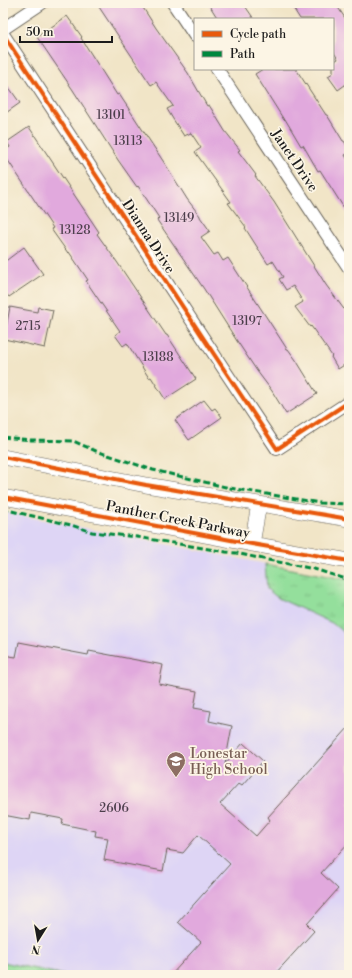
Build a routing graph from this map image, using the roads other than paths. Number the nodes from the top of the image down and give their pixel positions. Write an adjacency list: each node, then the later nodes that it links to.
1 (42, 3): 3 (street)
2 (173, 3): 5 (street)
3 (3, 29)
4 (3, 34): 8 (street, Dianna Drive)
5 (194, 34)
6 (218, 70): 7 (street, Janet Drive)
7 (349, 268)
8 (349, 402)
9 (3, 457): 11 (main road, Panther Creek Parkway)
10 (3, 497): 13 (main road, Panther Creek Parkway)
11 (259, 504): 12 (main road, Panther Creek Parkway); 13 (main road)
12 (349, 519)
13 (252, 544): 14 (main road, Panther Creek Parkway)
14 (349, 561)

